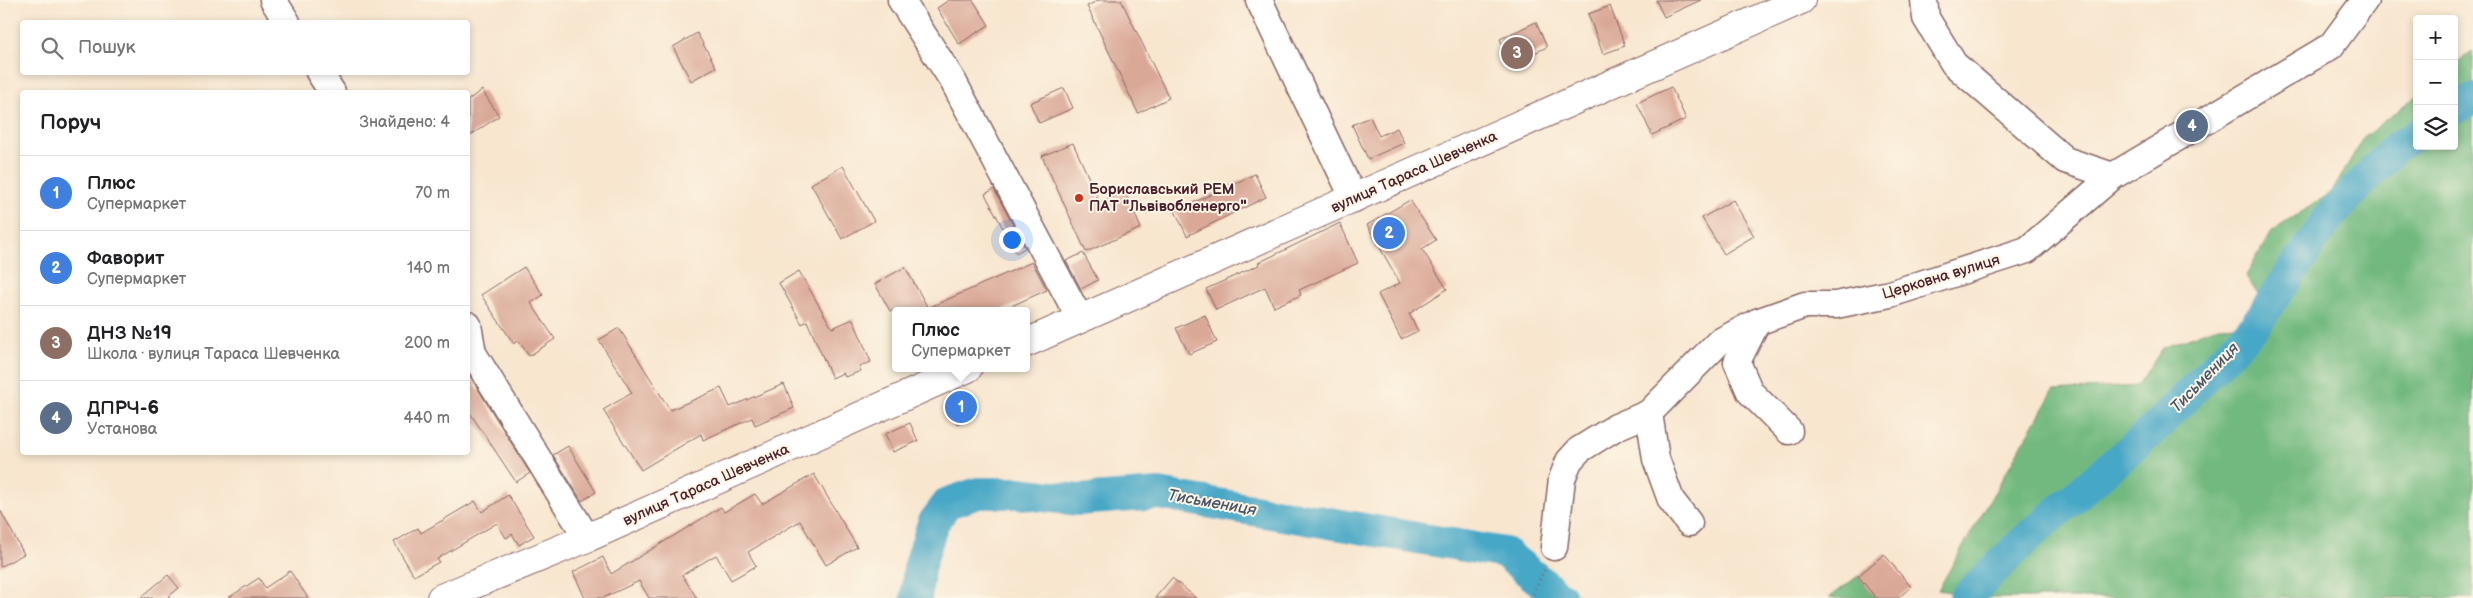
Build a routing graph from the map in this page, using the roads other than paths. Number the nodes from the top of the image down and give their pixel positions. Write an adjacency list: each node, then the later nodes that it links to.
1 (273, 0): 7 (lane)
2 (901, 0): 12 (lane)
3 (1259, 0): 11 (lane)
4 (1801, 0): 11 (main road, вулиця Тараса Шевченка)
5 (1924, 0): 10 (lane)
6 (2365, 0): 10 (lane, Церковна вулиця)
7 (286, 20)
8 (322, 75): 9 (lane)
9 (331, 90)
10 (2113, 176): 13 (lane, Церковна вулиця)
11 (1354, 199): 12 (main road, вулиця Тараса Шевченка)
12 (1080, 318): 15 (main road, вулиця Тараса Шевченка)
13 (1758, 322): 17 (lane, Церковна вулиця); 18 (lane)
14 (470, 336): 20 (lane)
15 (1030, 341)
16 (959, 372): 20 (main road, вулиця Тараса Шевченка)
17 (1649, 413): 19 (lane); 21 (lane, Церковна вулиця)
18 (1789, 431)
19 (1689, 523)
20 (587, 538): 22 (main road, вулиця Тараса Шевченка)
21 (1554, 547)
22 (441, 598)

